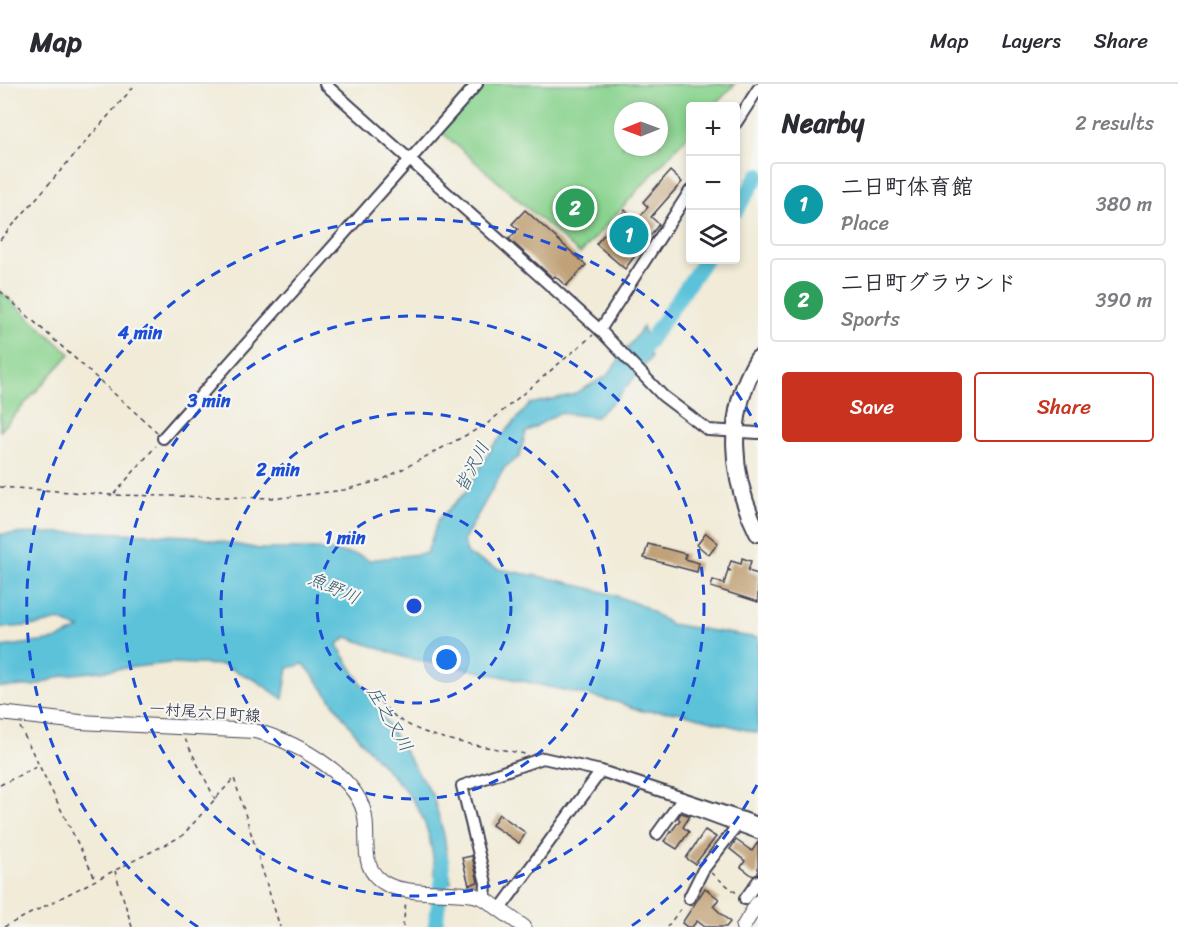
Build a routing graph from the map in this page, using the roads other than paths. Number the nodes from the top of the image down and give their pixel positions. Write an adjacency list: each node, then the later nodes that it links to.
1 (325, 84): 5 (street)
2 (477, 84): 5 (street)
3 (758, 89): 4 (street)
4 (740, 116)
5 (411, 160): 7 (street); 11 (street)
6 (686, 197): 7 (street)
7 (600, 330): 9 (street)
8 (758, 359): 9 (highway)
9 (735, 430): 10 (street); 12 (highway)
10 (758, 433)
11 (163, 438)
12 (758, 533)
13 (7, 714): 22 (main road, 一村尾六日町線)
14 (601, 771): 15 (street); 22 (street); 24 (street)
15 (681, 800): 16 (street); 19 (street)
16 (740, 822): 17 (street); 18 (street); 21 (street)
17 (758, 823)
18 (758, 832)
19 (657, 834)
20 (758, 881): 23 (street)
21 (689, 898)
22 (485, 899): 24 (main road, 一村尾六日町線)
23 (752, 901): 26 (main road)
24 (500, 909): 25 (main road, 一村尾六日町線)
25 (524, 927)
26 (743, 927)

